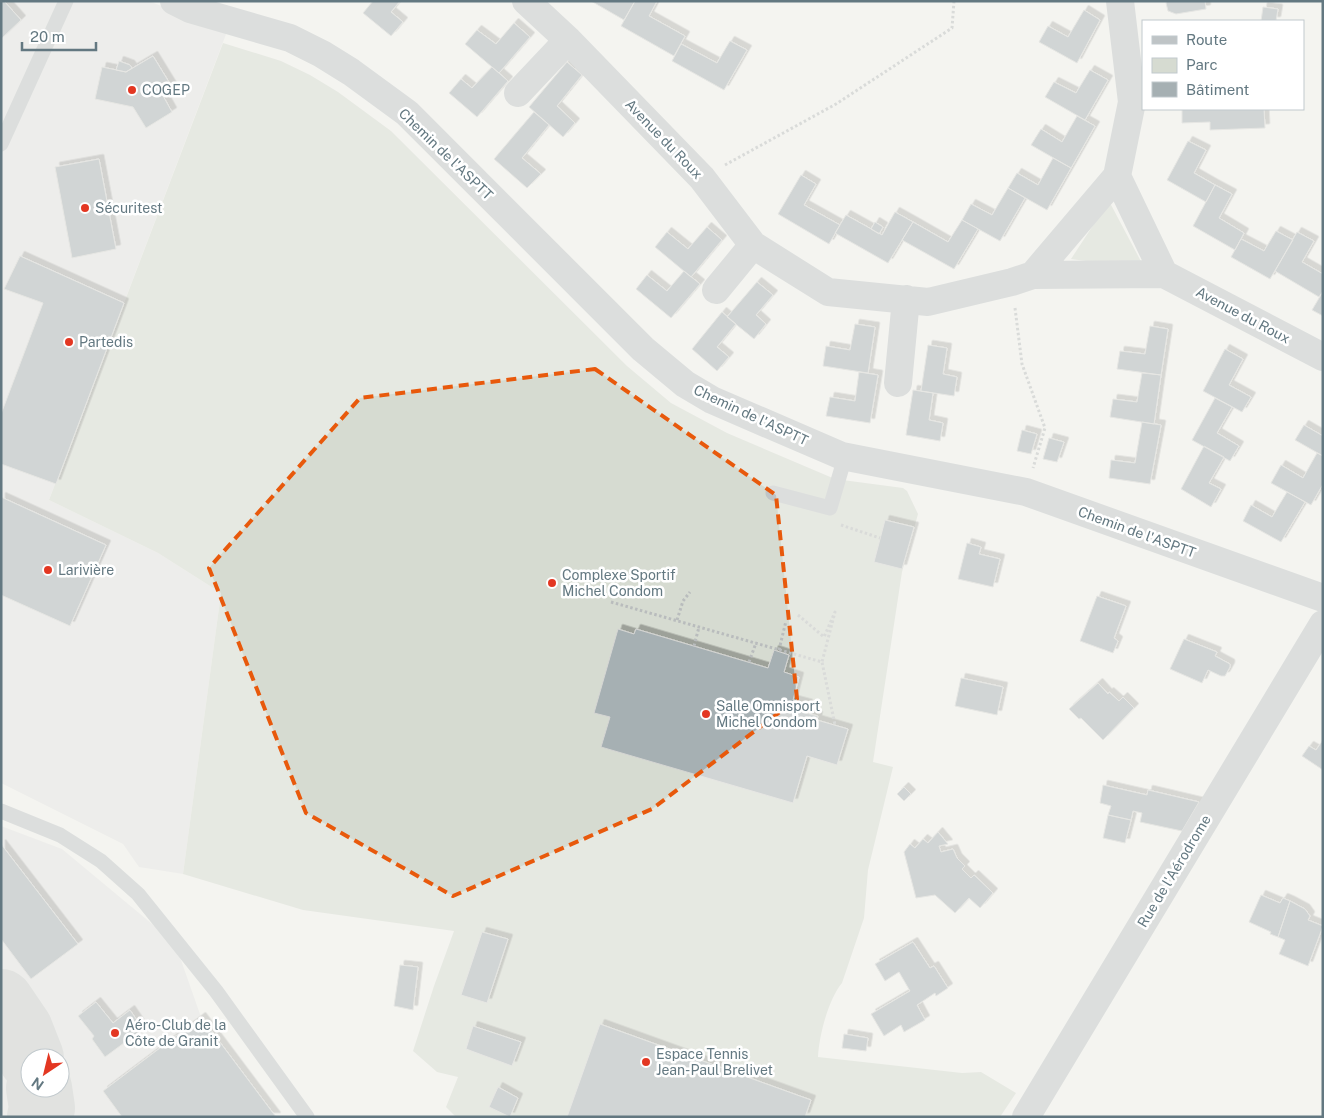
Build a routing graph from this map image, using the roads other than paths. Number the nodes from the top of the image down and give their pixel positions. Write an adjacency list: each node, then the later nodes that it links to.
1 (66, 1): 7 (lane)
2 (174, 1): 16 (street, Chemin de l'ASPTT)
3 (526, 1): 5 (street, Avenue du Roux)
4 (1120, 1): 8 (street)
5 (568, 40): 6 (street); 9 (street, Avenue du Roux)
6 (518, 93)
7 (1, 144)
8 (1117, 176): 10 (street); 11 (street)
9 (753, 245): 12 (street); 13 (street, Avenue du Roux)
10 (1164, 274): 11 (street, Avenue du Roux); 14 (street, Avenue du Roux)
11 (1023, 278): 13 (street, Avenue du Roux)
12 (716, 290)
13 (906, 300): 15 (street)
14 (1323, 357)
15 (898, 383)
16 (845, 456): 17 (lane); 18 (street, Chemin de l'ASPTT)
17 (773, 492)
18 (1323, 598)
19 (1323, 624): 22 (street, Rue de l'Aérodrome)
20 (1, 812): 21 (lane)
21 (307, 1117)
22 (1026, 1117)

